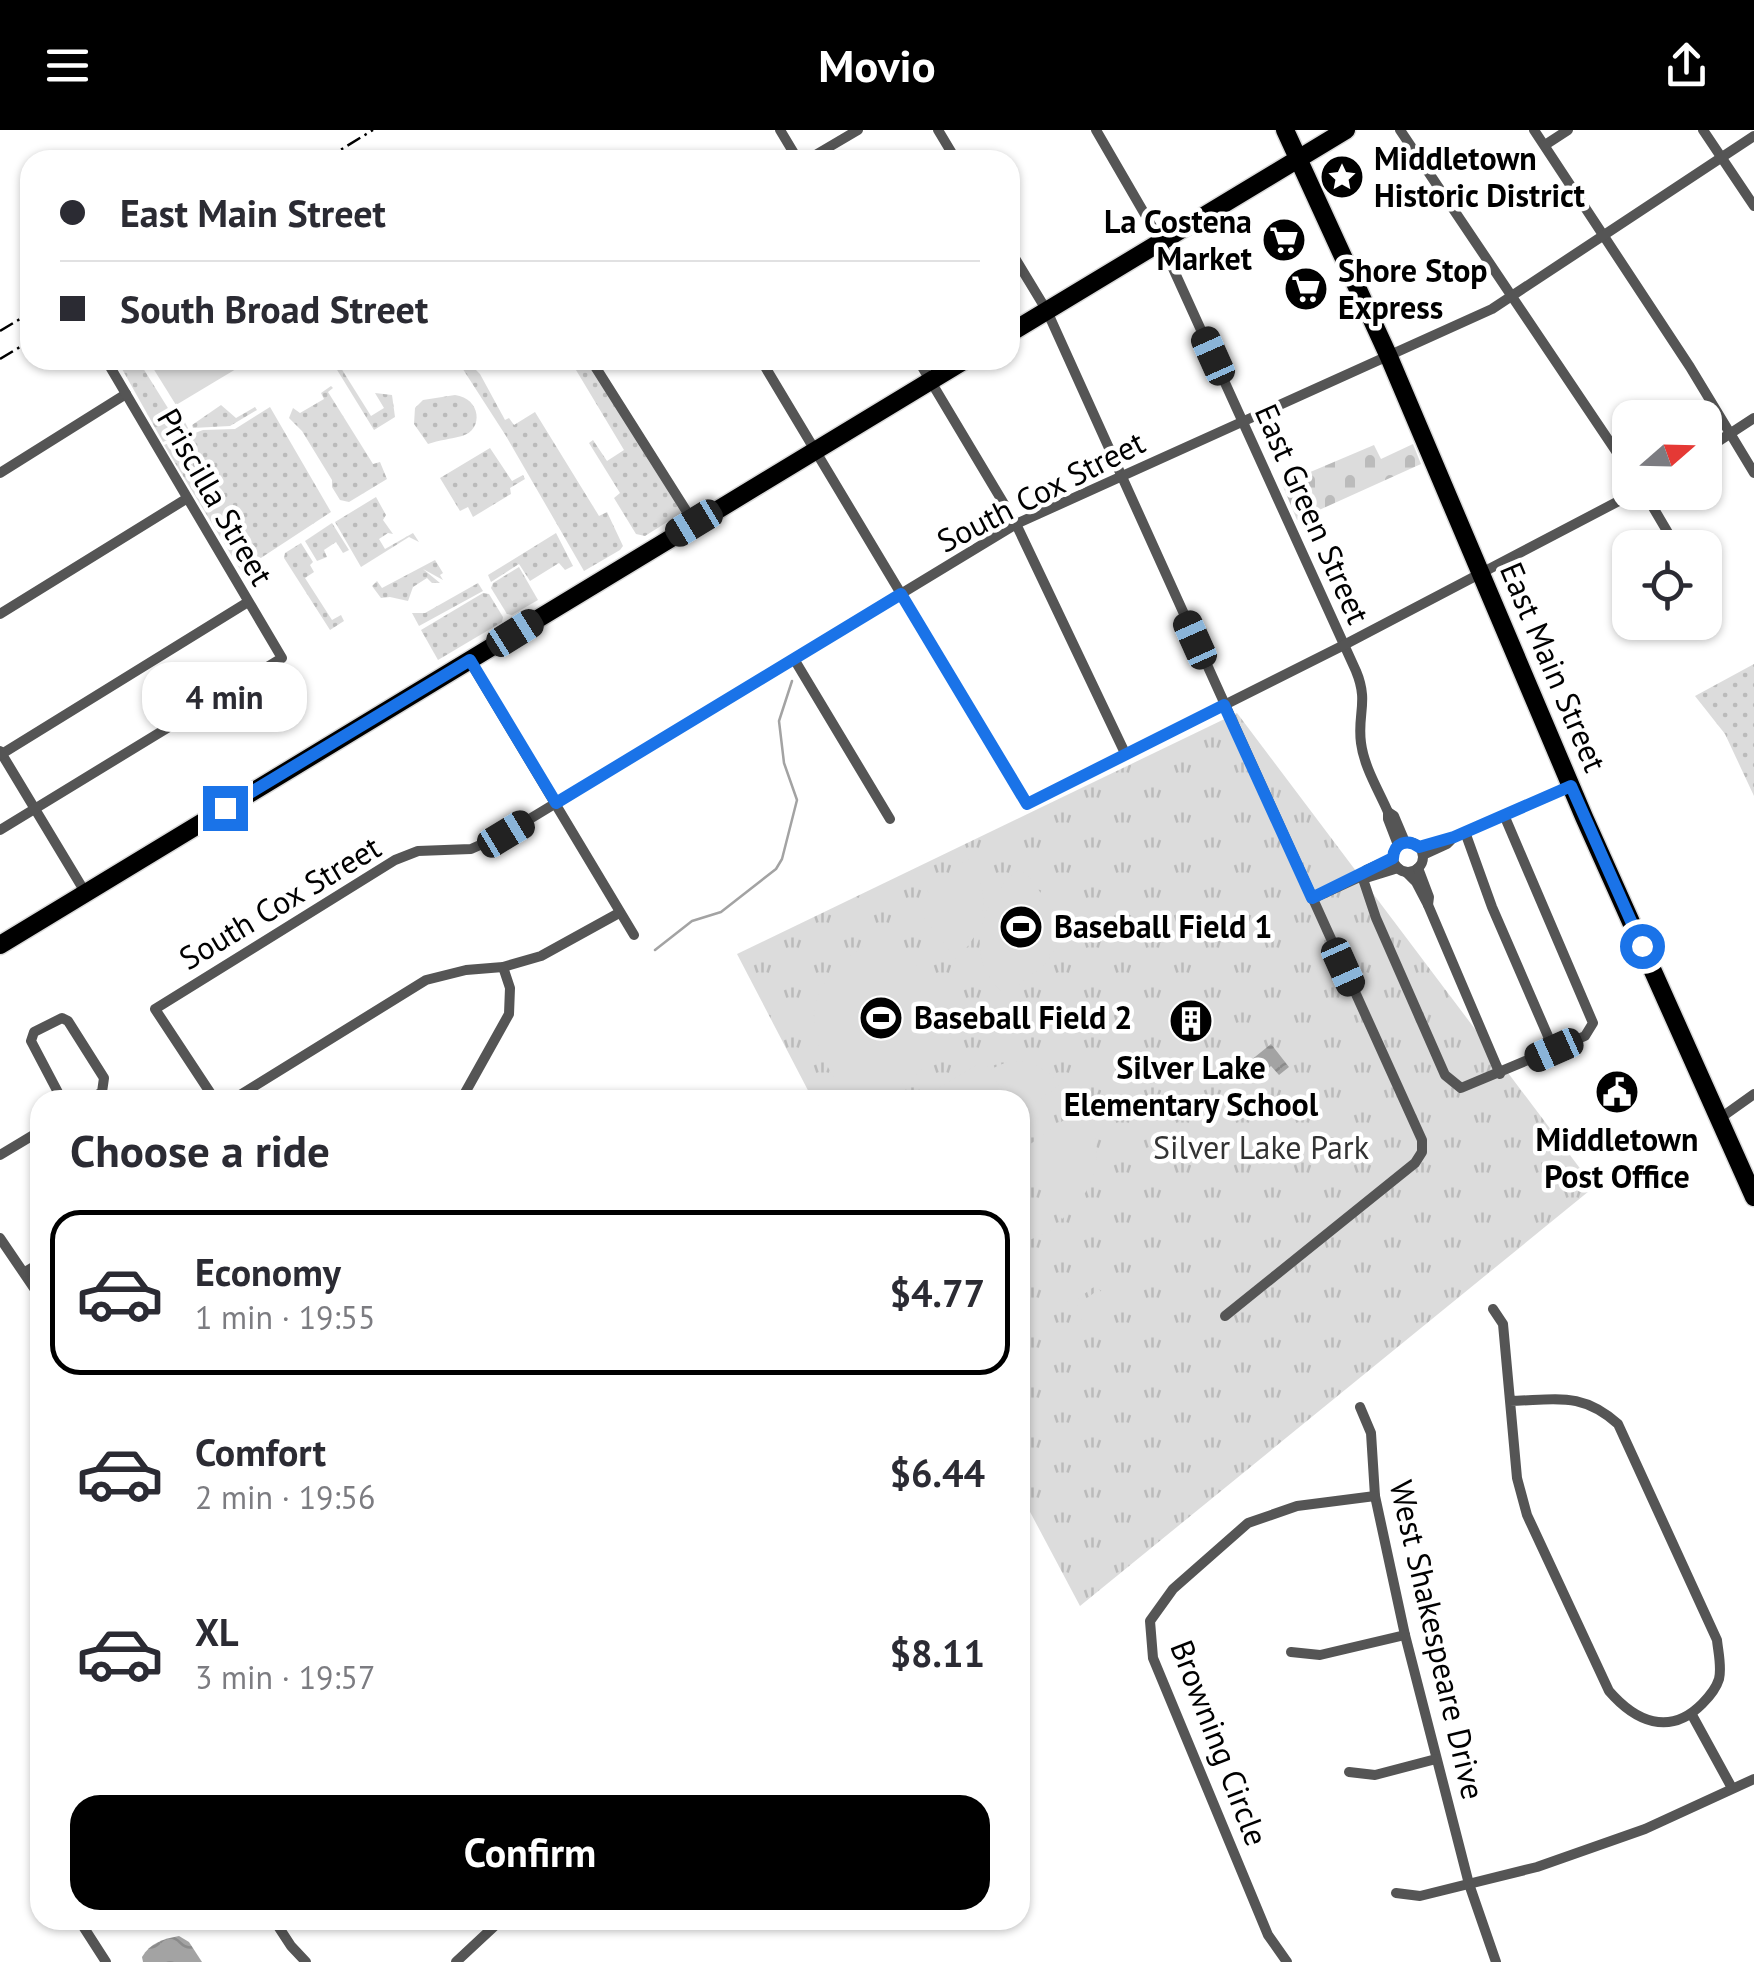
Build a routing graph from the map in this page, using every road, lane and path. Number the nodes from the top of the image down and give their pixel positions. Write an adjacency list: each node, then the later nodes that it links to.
1 (858, 130): 11 (street)
2 (1096, 130): 16 (street, East Green Street)
3 (1285, 130): 13 (main road, East Main Street)
4 (1346, 130): 13 (main road)
5 (1400, 130): 18 (street)
6 (1534, 130): 10 (street)
7 (1568, 130): 10 (street)
8 (1704, 130): 12 (street)
9 (1754, 136): 12 (street, South Cox Street)
10 (1544, 145): 15 (street)
11 (824, 150)
12 (1721, 157): 14 (street); 15 (street, South Cox Street)
13 (1298, 160): 16 (main road); 21 (main road, East Main Street)
14 (1754, 206)
15 (1604, 235): 18 (street, South Cox Street); 31 (street)
16 (1161, 242): 19 (main road); 30 (street, East Green Street)
17 (1020, 267): 19 (street)
18 (1512, 297): 21 (street, South Cox Street); 33 (street)
19 (1046, 311): 20 (main road); 37 (street)
20 (1020, 327)
21 (1389, 357): 30 (street, South Cox Street); 42 (main road, East Main Street)
22 (112, 370): 28 (street, Priscilla Street)
23 (598, 370): 40 (street)
24 (767, 370): 34 (street)
25 (924, 370): 27 (street)
26 (948, 370): 27 (main road)
27 (930, 381): 34 (main road); 41 (street)
28 (126, 394): 35 (street); 38 (street, Priscilla Street)
29 (1754, 418): 31 (street)
30 (1243, 422): 37 (street, South Cox Street); 46 (street, East Green Street)
31 (1731, 433): 32 (street); 36 (street)
32 (1722, 439)
33 (1612, 445)
34 (815, 450): 40 (main road); 43 (street)
35 (0, 473)
36 (1754, 473)
37 (1121, 477): 41 (street, South Cox Street); 49 (street)
38 (186, 499): 44 (street, Priscilla Street); 45 (street)
39 (1612, 505): 42 (street)
40 (694, 523): 48 (main road)
41 (1016, 524): 43 (street, South Cox Street); 51 (street)
42 (1482, 574): 46 (street); 52 (main road, East Main Street)
43 (901, 594): 47 (street, South Cox Street); 51 (street)
44 (248, 602): 50 (street); 54 (street, Priscilla Street)
45 (0, 614)
46 (1344, 645): 49 (street); 59 (street, East Green Street)
47 (794, 659): 53 (street, South Cox Street); 56 (street)
48 (470, 660): 53 (street); 64 (main road)
49 (1224, 705): 51 (street); 65 (street)
50 (0, 753): 54 (street)
51 (1125, 753)
52 (1571, 786): 55 (street); 79 (main road, East Main Street)
53 (556, 803): 67 (street); 75 (street, South Cox Street)
54 (34, 809): 57 (street); 64 (street)
55 (1504, 815): 58 (street); 71 (street)
56 (890, 819)
57 (0, 830)
58 (1460, 834): 60 (street); 71 (street)
59 (1402, 843): 60 (street); 61 (street)
60 (1421, 851): 62 (street)
61 (1399, 866): 62 (street); 63 (street); 66 (street)
62 (1418, 868): 66 (street)
63 (1363, 876): 65 (street); 72 (street)
64 (84, 892): 69 (main road)
65 (1312, 898): 88 (street)
66 (1428, 905): 72 (street)
67 (620, 913): 68 (street); 70 (street)
68 (634, 935)
69 (0, 944)
70 (504, 967): 76 (street); 77 (street)
71 (1554, 1050): 72 (street)
72 (1500, 1074)
73 (57, 1090): 74 (street)
74 (102, 1090)
75 (208, 1090)
76 (248, 1090)
77 (468, 1090)
78 (1754, 1094): 79 (street)
79 (1719, 1119): 82 (main road, East Main Street)
80 (30, 1137): 81 (street)
81 (0, 1155)
82 (1754, 1197)
83 (0, 1238): 85 (street)
84 (30, 1269): 85 (street)
85 (25, 1272): 86 (street)
86 (30, 1280)
87 (1493, 1309): 89 (street)
88 (1225, 1316)
89 (1510, 1401): 94 (street); 94 (street)
90 (1360, 1406): 91 (street, West Shakespeare Drive)
91 (1375, 1496): 92 (street, West Shakespeare Drive); 107 (street, Browning Circle)
92 (1406, 1635): 93 (street); 95 (street, West Shakespeare Drive)
93 (1291, 1652)
94 (1692, 1715): 98 (street)
95 (1436, 1759): 96 (street); 99 (street, West Shakespeare Drive)
96 (1349, 1772)
97 (1754, 1779): 98 (street)
98 (1732, 1788): 99 (street)
99 (1469, 1884): 100 (street); 108 (street, West Shakespeare Drive)
100 (1396, 1893)
101 (85, 1930): 104 (street)
102 (279, 1930): 105 (street)
103 (491, 1930): 106 (street)
104 (106, 1962)
105 (306, 1962)
106 (456, 1962)
107 (1287, 1962)
108 (1496, 1962)

